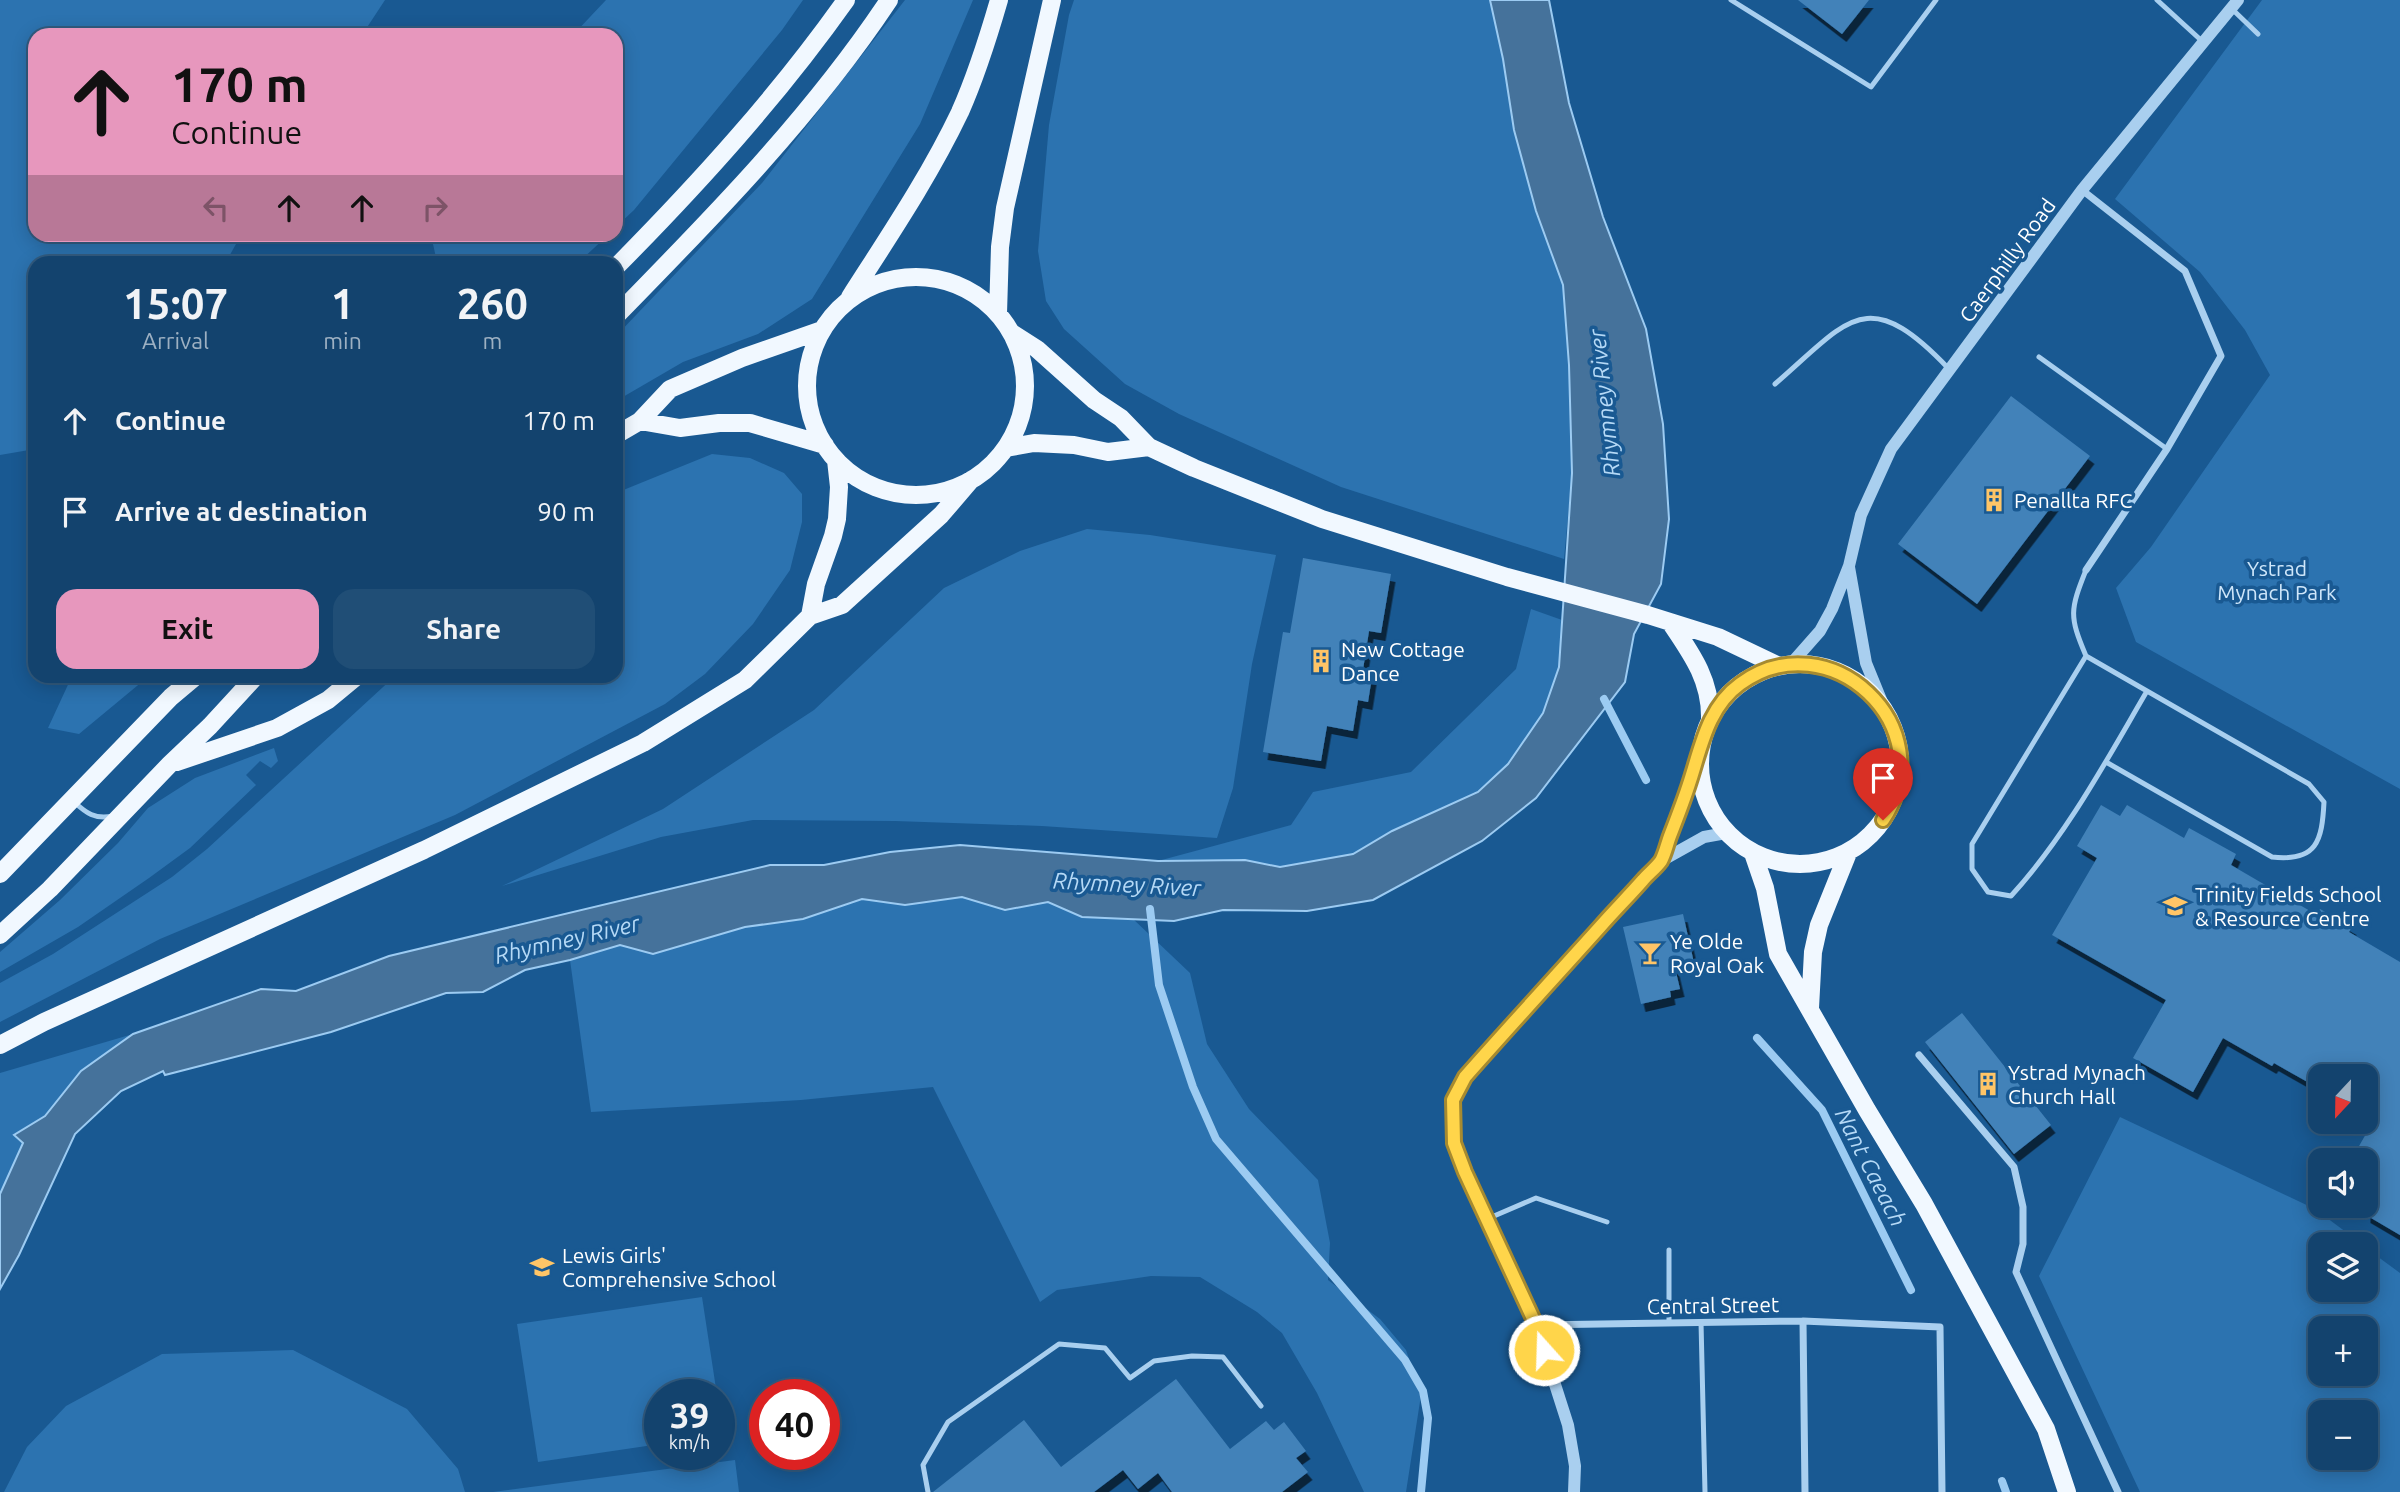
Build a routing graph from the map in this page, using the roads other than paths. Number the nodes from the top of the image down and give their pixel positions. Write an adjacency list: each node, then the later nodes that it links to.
1 (846, 0): 12 (main road)
2 (889, 0): 14 (main road)
3 (999, 0): 13 (main road)
4 (1052, 0): 15 (main road)
5 (1731, 0): 6 (lane)
6 (1936, 0)
7 (2157, 0): 10 (lane)
8 (2235, 4): 9 (lane); 10 (street, Caerphilly Road)
9 (2258, 34)
10 (2203, 42): 11 (street, Caerphilly Road)
11 (2082, 190): 19 (street, Caerphilly Road); 26 (street)
12 (623, 260)
13 (848, 300): 15 (main road); 16 (main road)
14 (623, 309)
15 (998, 314): 17 (main road)
16 (822, 330): 21 (main road); 23 (main road)
17 (1012, 333): 24 (main road); 25 (main road)
18 (2039, 357): 26 (lane)
19 (1950, 370): 20 (lane); 29 (street, Caerphilly Road)
20 (1775, 384)
21 (640, 421): 22 (main road); 23 (main road)
22 (623, 431)
23 (825, 445): 27 (main road)
24 (1149, 447): 25 (main road); 32 (main road)
25 (1006, 449): 28 (main road)
26 (2167, 449): 30 (street)
27 (836, 460): 28 (main road); 31 (main road)
28 (971, 480): 31 (main road)
29 (1849, 566): 34 (street, Caerphilly Road); 39 (street, Caerphilly Road)
30 (2086, 570): 33 (lane)
31 (810, 616): 53 (main road)
32 (1670, 622): 34 (main road); 40 (main road)
33 (2086, 656): 38 (lane); 42 (lane)
34 (1784, 665): 39 (main road); 40 (main road)
35 (187, 683): 44 (main road)
36 (250, 683): 43 (main road)
37 (349, 683): 43 (main road)
38 (2147, 691): 42 (lane); 42 (lane)
39 (1886, 712): 48 (main road)
40 (1710, 719): 41 (main road)
41 (1701, 748): 46 (main road); 49 (street)
42 (2106, 762)
43 (170, 764): 45 (main road)
44 (72, 801): 45 (lane); 50 (main road)
45 (123, 813): 51 (main road)
46 (1726, 833): 47 (main road); 49 (street)
47 (1754, 853): 48 (main road); 52 (main road)
48 (1848, 853): 52 (main road)
49 (1661, 861): 55 (street)
50 (0, 874)
51 (0, 935)
52 (1810, 1008): 68 (main road)
53 (0, 1045)
54 (1919, 1055): 69 (street)
55 (1487, 1219): 56 (lane); 61 (street)
56 (1608, 1222)
57 (1669, 1250): 60 (lane)
58 (1803, 1321): 59 (street, Central Street); 66 (street, Central Street); 67 (street)
59 (1701, 1322): 60 (street, Central Street); 65 (lane)
60 (1669, 1323): 61 (street, Central Street)
61 (1536, 1325): 64 (street)
62 (1261, 1406): 63 (lane)
63 (928, 1492)
64 (1574, 1492)
65 (1705, 1492)
66 (1805, 1492)
67 (1942, 1492)
68 (2067, 1492)
69 (2118, 1492)

